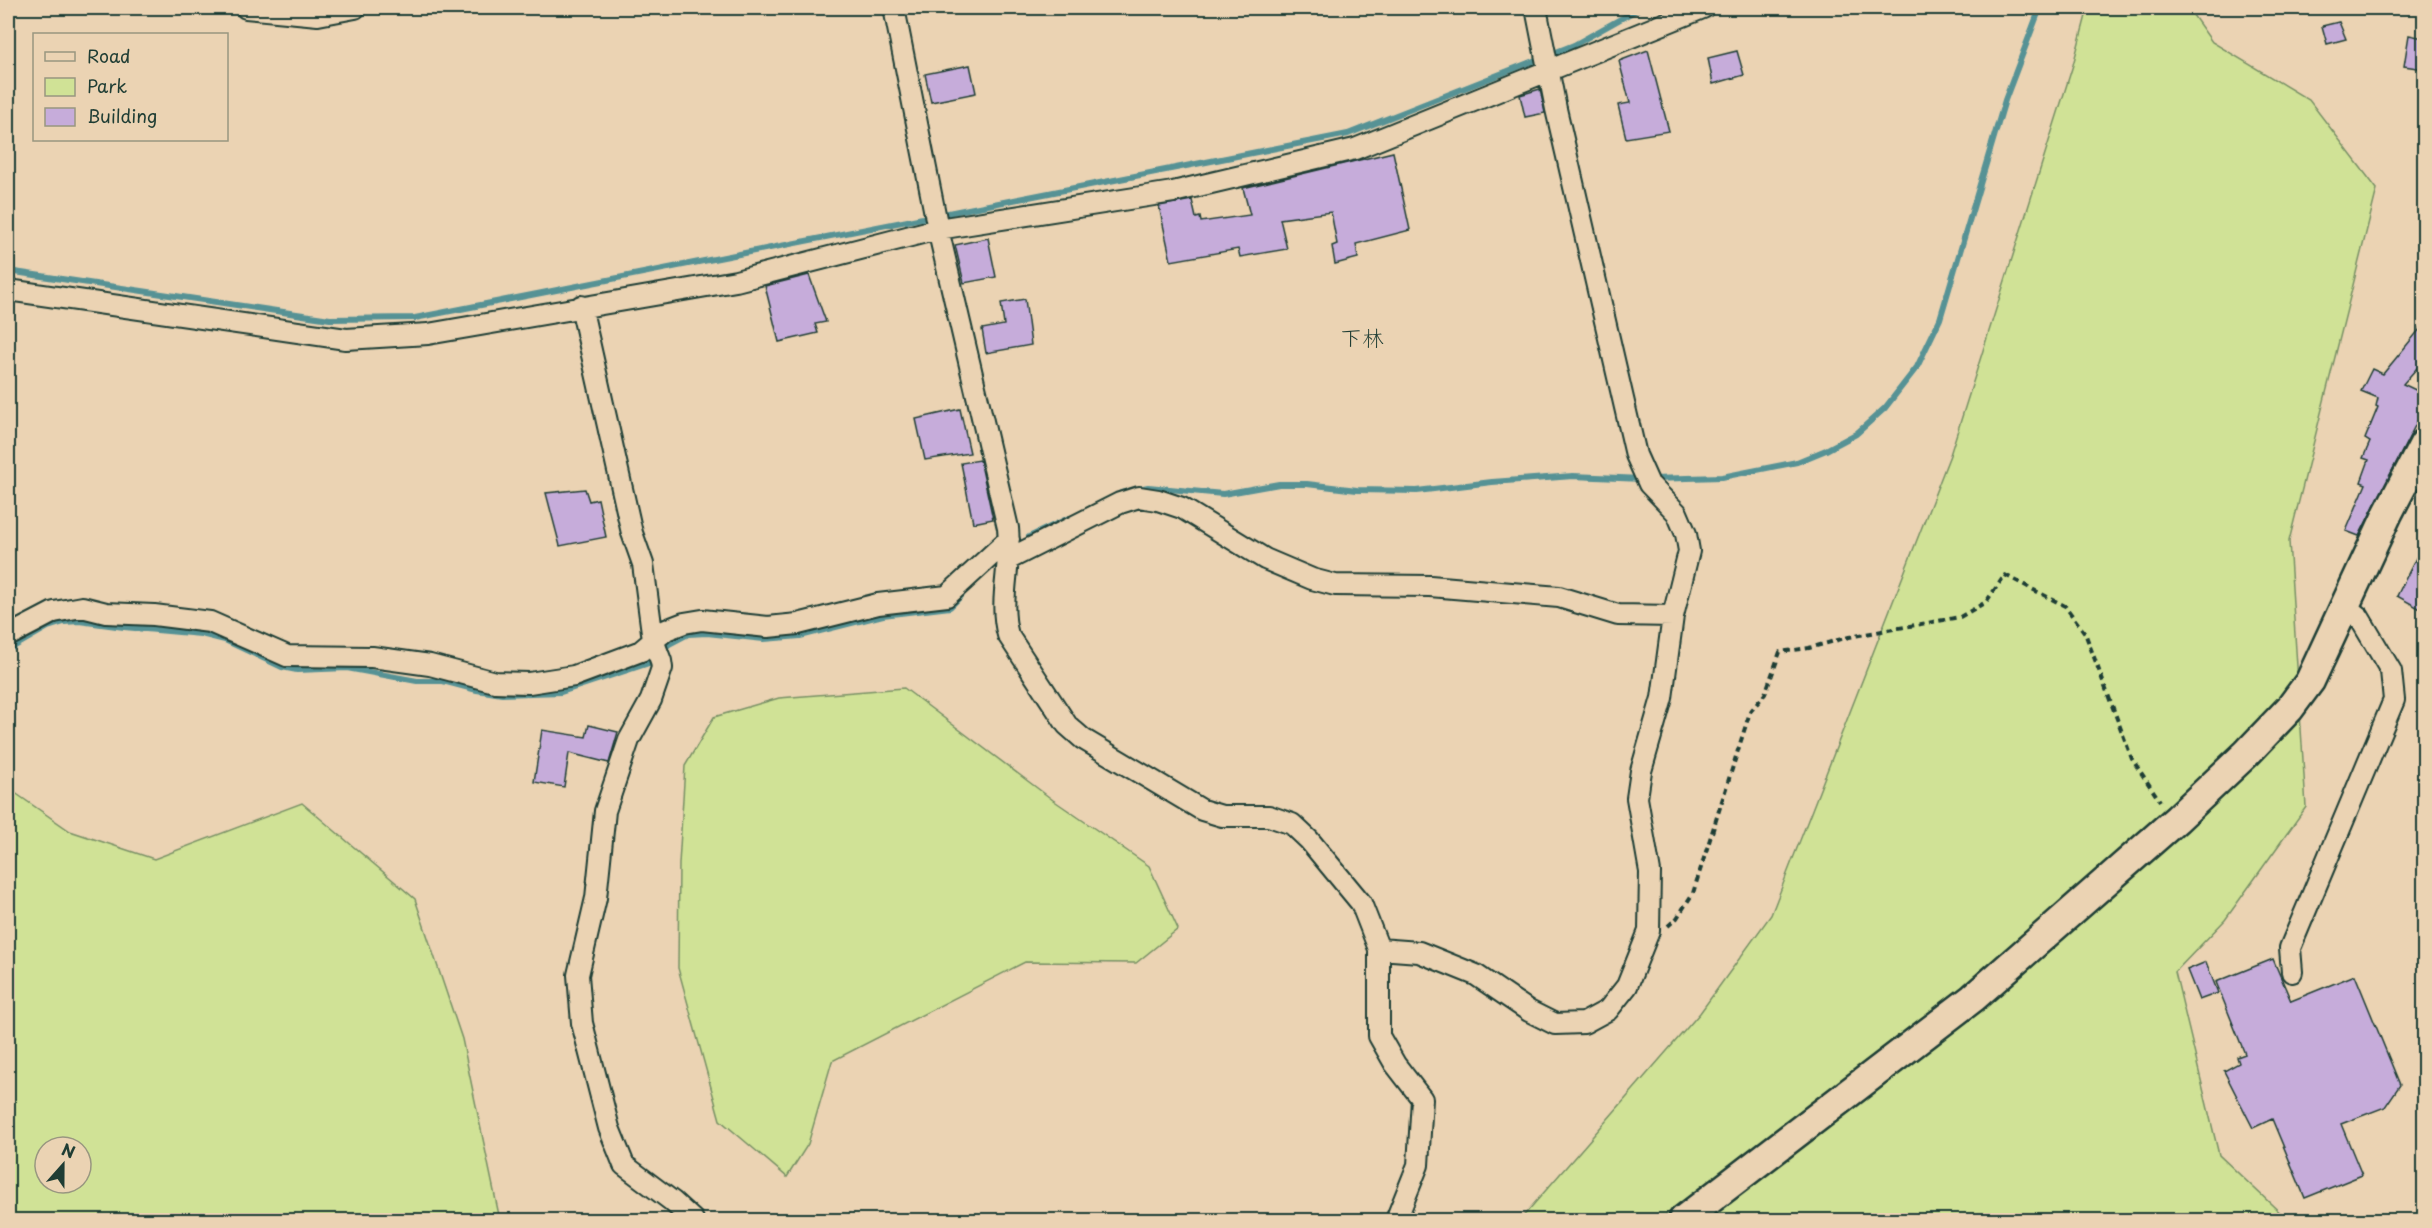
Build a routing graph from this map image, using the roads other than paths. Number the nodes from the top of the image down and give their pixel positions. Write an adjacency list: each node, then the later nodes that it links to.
1 (246, 8): 2 (street)
2 (356, 8)
3 (894, 8): 7 (street)
4 (1536, 8): 6 (street)
5 (1703, 8): 6 (street)
6 (1546, 61): 7 (street); 13 (street)
7 (936, 219): 9 (street); 11 (street)
8 (8, 290): 9 (street)
9 (581, 306): 15 (street)
10 (2424, 444): 12 (street)
11 (1009, 549): 13 (street); 15 (street); 16 (street)
12 (2345, 606): 17 (street); 20 (street)
13 (1673, 616): 16 (street)
14 (8, 636): 15 (street)
15 (657, 650): 18 (street)
16 (1379, 949): 19 (street)
17 (2292, 972)
18 (693, 1221)
19 (1396, 1221)
20 (1683, 1221)

